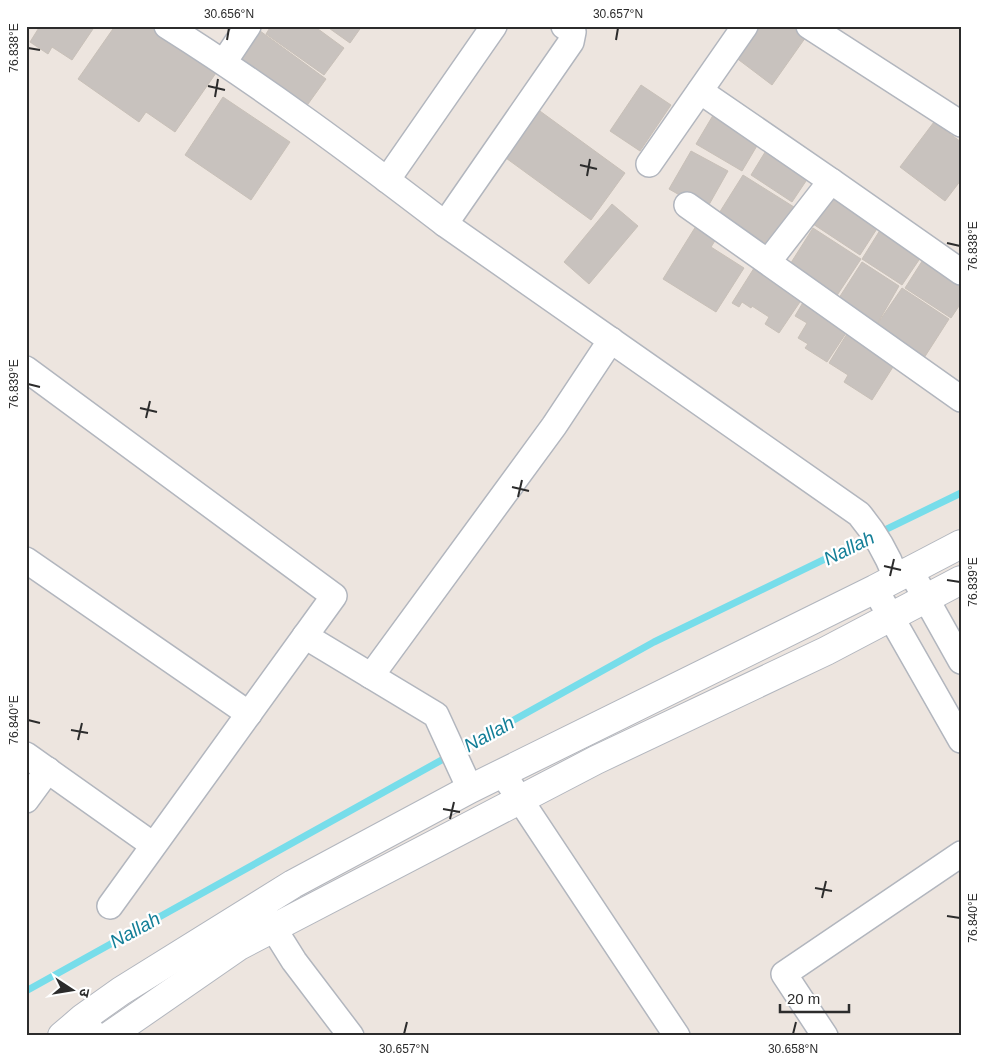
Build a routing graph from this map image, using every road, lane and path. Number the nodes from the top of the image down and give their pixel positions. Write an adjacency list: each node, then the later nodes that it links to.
1 (167, 26): 7 (street)
2 (248, 26): 7 (street)
3 (494, 26): 11 (street)
4 (564, 26): 14 (street)
5 (745, 26): 8 (street)
6 (809, 26): 9 (street)
7 (224, 62): 11 (street)
8 (700, 91): 10 (street); 12 (street)
9 (961, 124)
10 (650, 164)
11 (387, 180): 14 (street)
12 (830, 181): 15 (street); 16 (street)
13 (687, 205): 15 (street)
14 (445, 224): 17 (street)
15 (768, 262): 19 (street)
16 (961, 272)
17 (611, 340): 22 (street); 28 (street)
18 (26, 369): 26 (street)
19 (961, 399)
20 (961, 544): 22 (street)
21 (26, 560): 29 (street)
22 (893, 574): 24 (street); 25 (street); 33 (street)
23 (961, 580): 24 (street)
24 (926, 598): 25 (street); 27 (street)
25 (891, 617): 30 (street); 36 (street)
26 (305, 636): 28 (street); 29 (street)
27 (961, 661)
28 (371, 676): 34 (street)
29 (249, 714): 37 (street)
30 (961, 740)
31 (26, 755): 32 (street)
32 (48, 770): 35 (street); 37 (street)
33 (503, 774): 34 (street); 36 (street)
34 (470, 790): 39 (street)
35 (26, 800)
36 (520, 800): 41 (street); 46 (street)
37 (154, 845): 40 (street)
38 (961, 854): 47 (street)
39 (258, 904): 41 (street); 42 (street)
40 (110, 906)
41 (274, 929): 44 (street); 45 (street)
42 (89, 1027): 43 (street)
43 (62, 1036)
44 (109, 1036)
45 (351, 1036)
46 (677, 1036)
47 (825, 1036)

